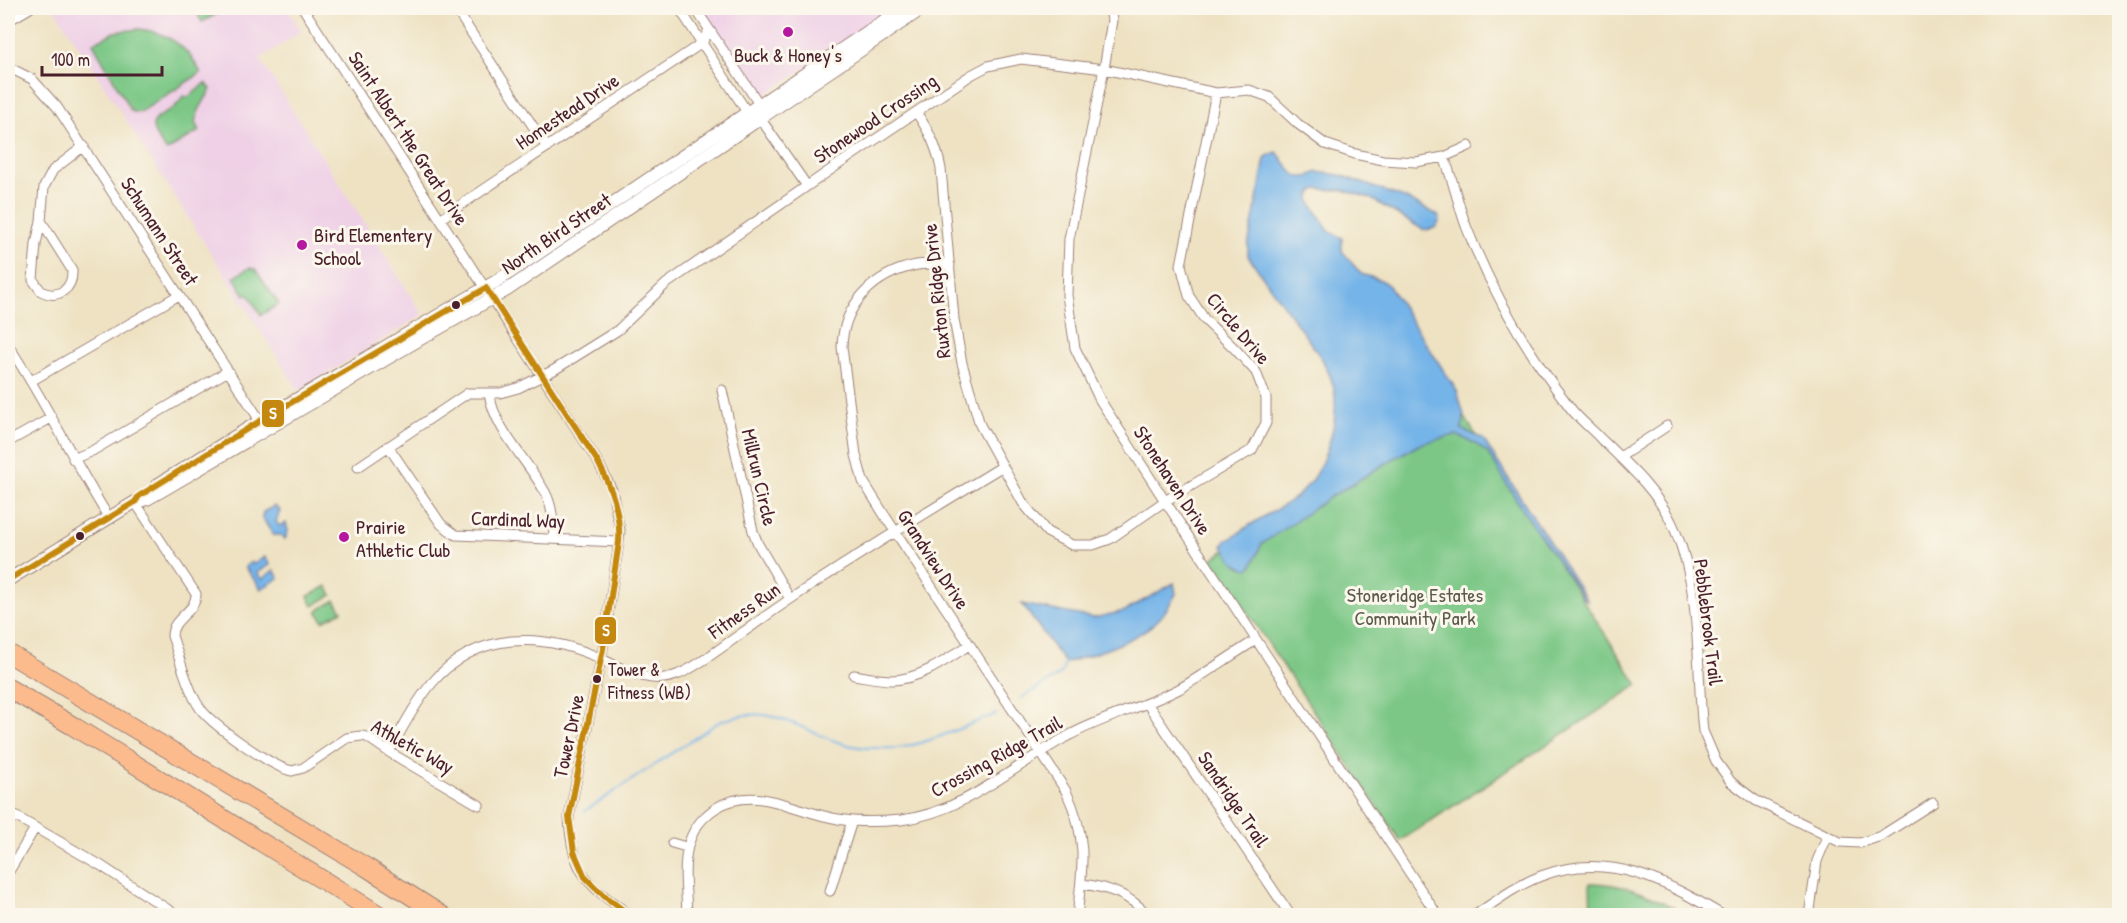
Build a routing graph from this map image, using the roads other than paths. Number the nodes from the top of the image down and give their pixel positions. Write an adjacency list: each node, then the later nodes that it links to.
1 (30, 8): 9 (street)
2 (303, 8): 24 (street, Saint Albert the Great Drive)
3 (455, 8): 21 (street)
4 (679, 8): 11 (street)
5 (695, 8): 10 (street)
6 (903, 8): 15 (street, North Bird Street)
7 (923, 8): 18 (street, North Bird Street)
8 (1110, 8): 13 (street, Stonehaven Drive)
9 (8, 21)
10 (709, 30): 11 (street, Homestead Drive); 15 (street)
11 (702, 43): 16 (street); 21 (street, Homestead Drive)
12 (8, 67): 19 (street, Schumann Street)
13 (1104, 69): 14 (street, Stonewood Crossing); 17 (street, Stonewood Crossing); 44 (street, Stonehaven Drive)
14 (1216, 93): 22 (street, Stonewood Crossing); 44 (street, Circle Drive)
15 (759, 104): 16 (street, North Bird Street); 18 (street)
16 (747, 111): 18 (street); 27 (street, North Bird Street)
17 (916, 112): 23 (street, Stonewood Crossing); 26 (street, Ruxton Ridge Drive)
18 (760, 118): 23 (street); 27 (street, North Bird Street)
19 (84, 146): 25 (street); 28 (street, Schumann Street)
20 (1469, 146): 22 (street, Stonewood Crossing)
21 (546, 147): 24 (street, Homestead Drive)
22 (1444, 157): 40 (street, Pebblebrook Trail)
23 (807, 186): 31 (street, Stonewood Crossing)
24 (440, 219): 27 (street, Saint Albert the Great Drive)
25 (41, 221): 25 (street)
26 (950, 265): 42 (street, Ruxton Ridge Drive); 47 (street, Grandview Drive)
27 (489, 293): 31 (street, Tower Drive); 36 (street, North Bird Street)
28 (179, 295): 30 (street, Schumann Street); 32 (street)
29 (8, 345): 32 (street)
30 (228, 371): 36 (street, Schumann Street); 41 (street)
31 (543, 376): 34 (street, Stonewood Crossing); 49 (street, Tower Drive)
32 (31, 381): 35 (street)
33 (722, 390): 51 (street, Millrun Circle)
34 (489, 394): 39 (street, Stonewood Crossing); 48 (street)
35 (51, 418): 38 (street); 41 (street)
36 (263, 425): 45 (street, North Bird Street)
37 (1667, 426): 40 (street)
38 (8, 442)
39 (388, 446): 43 (street, Stonewood Crossing); 48 (street, Cardinal Way)
40 (1620, 457): 66 (street, Pebblebrook Trail)
41 (73, 459): 46 (street)
42 (1003, 466): 44 (street, Ruxton Ridge Drive); 47 (street, Fitness Run)
43 (357, 467)
44 (1165, 501): 52 (street, Stonehaven Drive)
45 (135, 502): 46 (street, North Bird Street); 59 (street, Athletic Way)
46 (109, 518): 50 (street, North Bird Street)
47 (895, 532): 51 (street, Fitness Run); 53 (street, Grandview Drive)
48 (554, 538): 49 (street, Cardinal Way)
49 (619, 542): 55 (street, Tower Drive)
50 (8, 580)
51 (790, 599): 55 (street, Fitness Run)
52 (1256, 640): 58 (street, Crossing Ridge Trail); 80 (street, Stonehaven Drive)
53 (969, 645): 56 (street); 60 (street, Grandview Drive)
54 (8, 654): 74 (highway)
55 (601, 659): 59 (street, Fitness Run); 75 (street, Tower Drive)
56 (854, 675)
57 (8, 688): 73 (highway)
58 (1147, 703): 60 (street, Crossing Ridge Trail); 79 (street, Sandridge Trail)
59 (389, 752): 62 (street, Athletic Way)
60 (1040, 752): 64 (street, Crossing Ridge Trail); 70 (street, Grandview Drive)
61 (1933, 803): 66 (street, Pebblebrook Trail)
62 (479, 805)
63 (8, 812): 65 (street)
64 (852, 821): 68 (street, Crossing Ridge Trail); 71 (street)
65 (35, 828): 69 (street); 72 (street)
66 (1827, 837): 83 (street)
67 (672, 843): 68 (street)
68 (686, 847): 76 (street)
69 (8, 873)
70 (1082, 884): 77 (street, Grandview Drive); 78 (street)
71 (830, 891)
72 (178, 915)
73 (381, 915)
74 (443, 915)
75 (632, 915)
76 (687, 915)
77 (1077, 915)
78 (1148, 915)
79 (1291, 915)
80 (1438, 915)
81 (1474, 915): 82 (street)
82 (1724, 915)
83 (1809, 915)

